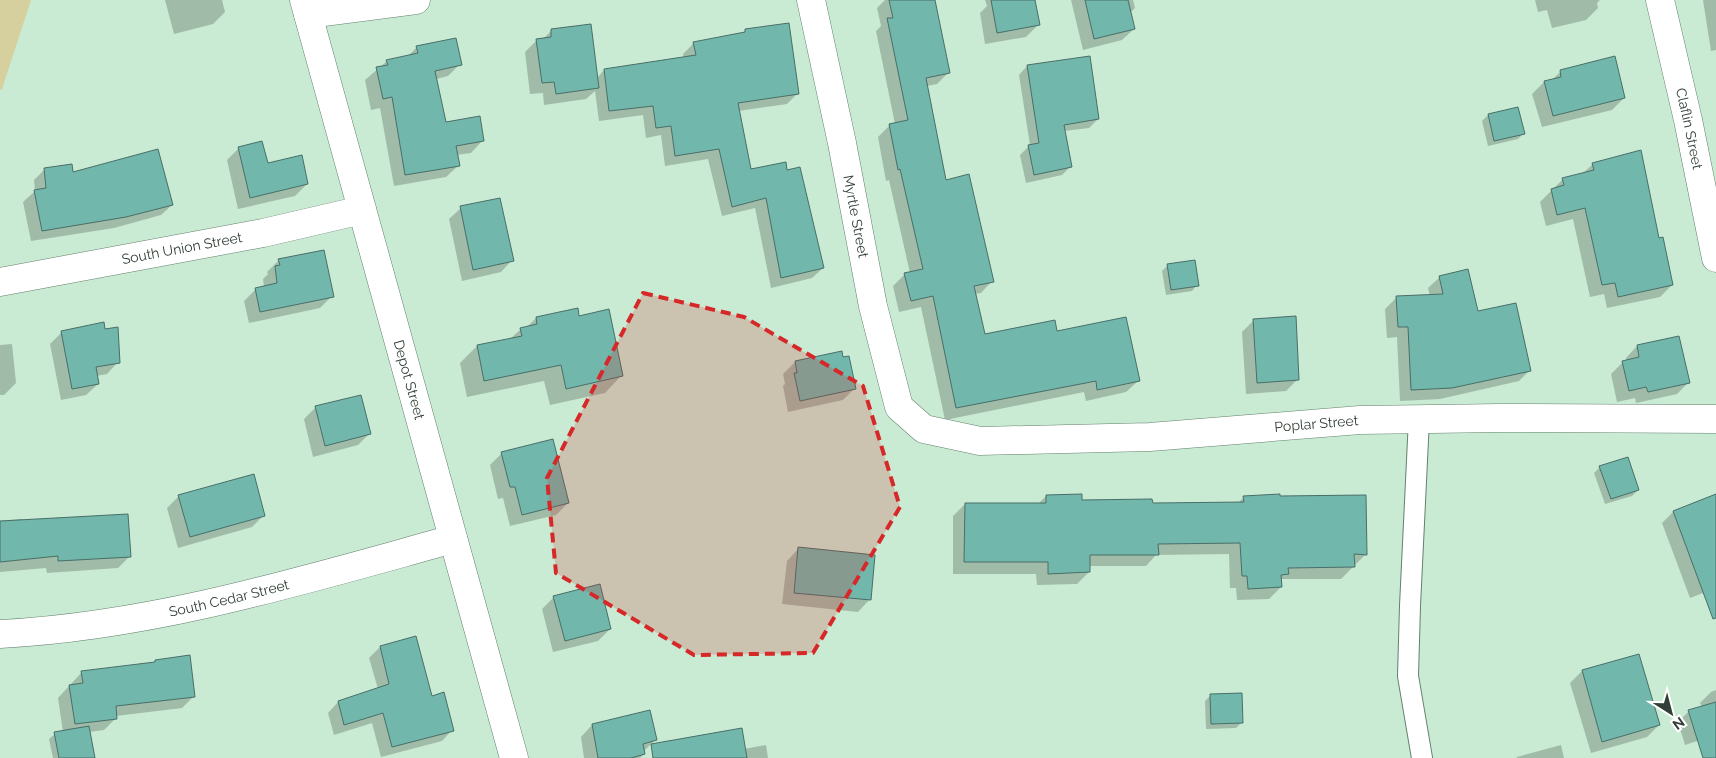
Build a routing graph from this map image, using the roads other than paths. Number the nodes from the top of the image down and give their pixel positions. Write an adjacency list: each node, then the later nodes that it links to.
1 (416, 0): 4 (street)
2 (811, 0): 10 (street, Myrtle Street)
3 (1660, 0): 6 (street, Claflin Street)
4 (306, 7): 5 (street, Depot Street)
5 (362, 210): 7 (street, South Union Street); 11 (street, Depot Street)
6 (1716, 258)
7 (0, 282)
8 (1419, 419): 9 (street, Poplar Street); 10 (street, Poplar Street); 14 (lane)
9 (1716, 419)
10 (919, 424)
11 (453, 540): 12 (street, South Cedar Street); 13 (street, Depot Street)
12 (0, 634)
13 (514, 758)
14 (1422, 758)

